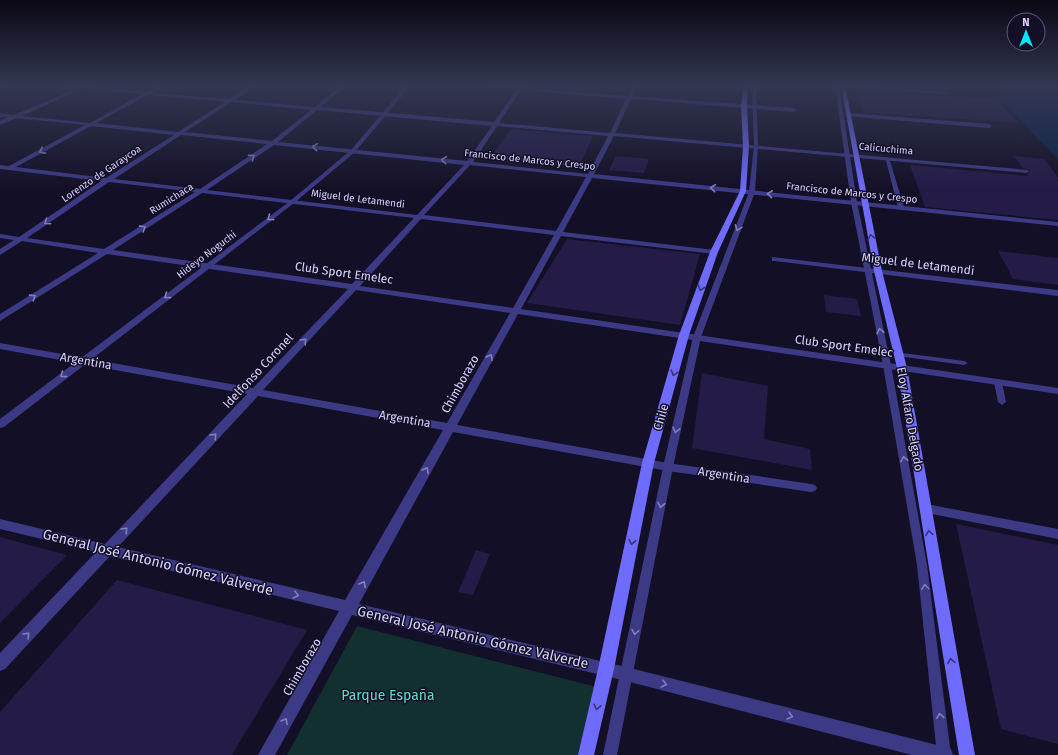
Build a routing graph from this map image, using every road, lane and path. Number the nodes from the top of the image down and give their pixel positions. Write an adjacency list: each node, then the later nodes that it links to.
1 (56, 120): 14 (street, Francisco de Marcos y Crespo)
2 (99, 120): 14 (street)
3 (201, 120): 17 (street, Lorenzo de Garaycoa)
4 (300, 120): 19 (street, Rumichaca)
5 (380, 120): 22 (street, Hideyo Noguchi)
6 (453, 120): 15 (street, Calicuchima)
7 (497, 120): 15 (street, Idelfonso Coronel)
8 (619, 120): 18 (street, Chimborazo)
9 (745, 120): 20 (main road, Chile)
10 (755, 120): 21 (lane, Chile)
11 (845, 120): 23 (lane, Eloy Alfaro Delgado)
12 (849, 120): 23 (main road, Eloy Alfaro Delgado)
13 (915, 120): 16 (street)
14 (92, 124): 17 (street, Francisco de Marcos y Crespo); 27 (street, one-way to 27)
15 (494, 124): 18 (street, Calicuchima); 25 (street, Idelfonso Coronel)
16 (989, 126)
17 (181, 133): 19 (street, Francisco de Marcos y Crespo); 31 (street, Lorenzo de Garaycoa)
18 (612, 134): 20 (street, Calicuchima); 30 (street, Chimborazo)
19 (273, 143): 22 (street, Francisco de Marcos y Crespo, one-way to 19); 32 (street, Rumichaca, one-way to 19)
20 (746, 146): 21 (street, Calicuchima); 33 (main road, Chile)
21 (756, 146): 23 (street, Calicuchima); 34 (lane, Chile)
22 (353, 151): 25 (street, Francisco de Marcos y Crespo, one-way to 22); 35 (street, Hideyo Noguchi)
23 (852, 155): 24 (street, Calicuchima); 36 (lane, Eloy Alfaro Delgado); 37 (main road, Eloy Alfaro Delgado)
24 (887, 158): 28 (street, Calicuchima); 38 (lane)
25 (469, 163): 30 (street, Francisco de Marcos y Crespo); 39 (street, Idelfonso Coronel)
26 (0, 167): 27 (street, Miguel de Letamendi)
27 (10, 168): 29 (street); 31 (street, Miguel de Letamendi)
28 (1026, 171)
29 (0, 173)
30 (590, 175): 33 (street, Francisco de Marcos y Crespo, one-way to 30); 41 (street, Chimborazo)
31 (107, 180): 32 (street, Miguel de Letamendi); 43 (street, Lorenzo de Garaycoa, one-way to 43)
32 (201, 191): 35 (street, Miguel de Letamendi); 44 (street, Rumichaca, one-way to 32)
33 (743, 191): 34 (street, Francisco de Marcos y Crespo); 45 (main road, Chile)
34 (752, 192): 36 (street, Francisco de Marcos y Crespo, one-way to 34); 56 (lane, Chile, one-way to 56)
35 (292, 202): 39 (street, Miguel de Letamendi); 48 (street, Hideyo Noguchi, one-way to 48)
36 (854, 202): 37 (street, Francisco de Marcos y Crespo); 49 (lane, Eloy Alfaro Delgado)
37 (864, 203): 38 (street, Francisco de Marcos y Crespo); 50 (main road, Eloy Alfaro Delgado, one-way to 37)
38 (901, 207): 40 (street, Francisco de Marcos y Crespo)
39 (418, 217): 41 (street, Miguel de Letamendi); 51 (street, Idelfonso Coronel)
40 (1058, 224)
41 (559, 233): 45 (street, Miguel de Letamendi); 53 (street, Chimborazo)
42 (0, 236): 43 (street, Club Sport Emelec)
43 (21, 240): 44 (street, Club Sport Emelec); 46 (street, Lorenzo de Garaycoa)
44 (105, 252): 48 (street, Club Sport Emelec); 54 (street, Rumichaca, one-way to 44)
45 (714, 252): 55 (main road, Chile, one-way to 55)
46 (0, 253)
47 (775, 259): 49 (street, Miguel de Letamendi)
48 (206, 266): 51 (street, Club Sport Emelec); 59 (street, Hideyo Noguchi, one-way to 59)
49 (868, 270): 50 (street, Miguel de Letamendi); 61 (lane, Eloy Alfaro Delgado, one-way to 49)
50 (878, 271): 52 (street, Miguel de Letamendi); 58 (main road, Eloy Alfaro Delgado)
51 (354, 288): 53 (street, Club Sport Emelec); 65 (street, Idelfonso Coronel, one-way to 51)
52 (1058, 293)
53 (516, 311): 55 (street, Club Sport Emelec); 68 (street, Chimborazo, one-way to 53)
54 (0, 318)
55 (684, 335): 56 (street, Club Sport Emelec); 69 (main road, Chile, one-way to 69)
56 (697, 337): 61 (street, Club Sport Emelec); 70 (lane, Chile, one-way to 70)
57 (0, 346): 59 (street, Argentina)
58 (898, 354): 60 (lane); 62 (main road, Eloy Alfaro Delgado)
59 (83, 361): 65 (street, Argentina); 67 (street, Hideyo Noguchi, one-way to 67)
60 (964, 363)
61 (887, 365): 62 (street, Club Sport Emelec); 83 (lane, Eloy Alfaro Delgado, one-way to 61)
62 (902, 368): 63 (street, Club Sport Emelec); 72 (main road, Eloy Alfaro Delgado)
63 (998, 382): 64 (street, Club Sport Emelec); 66 (lane)
64 (1058, 391)
65 (256, 392): 68 (street, Argentina); 75 (street, Idelfonso Coronel, one-way to 65)
66 (1002, 402)
67 (0, 424)
68 (450, 427): 69 (street, Argentina); 76 (street, Chimborazo, one-way to 68)
69 (648, 463): 70 (street, Argentina); 78 (main road, Chile, one-way to 78)
70 (668, 467): 71 (street, Argentina); 79 (lane, Chile, one-way to 79)
71 (811, 488)
72 (926, 509): 74 (street); 84 (main road, Eloy Alfaro Delgado, one-way to 72)
73 (0, 524): 75 (street, General José Antonio Gómez Valverde)
74 (1058, 534)
75 (106, 549): 76 (street, General José Antonio Gómez Valverde, one-way to 76); 77 (street, Idelfonso Coronel, one-way to 75)
76 (350, 608): 78 (street, General José Antonio Gómez Valverde); 80 (street, Chimborazo, one-way to 76)
77 (0, 664)
78 (606, 669): 79 (street, General José Antonio Gómez Valverde); 81 (main road, Chile, one-way to 81)
79 (626, 674): 82 (lane, Chile); 83 (street, General José Antonio Gómez Valverde, one-way to 83)
80 (266, 755)
81 (586, 755)
82 (610, 755)
83 (944, 755)
84 (966, 755)

